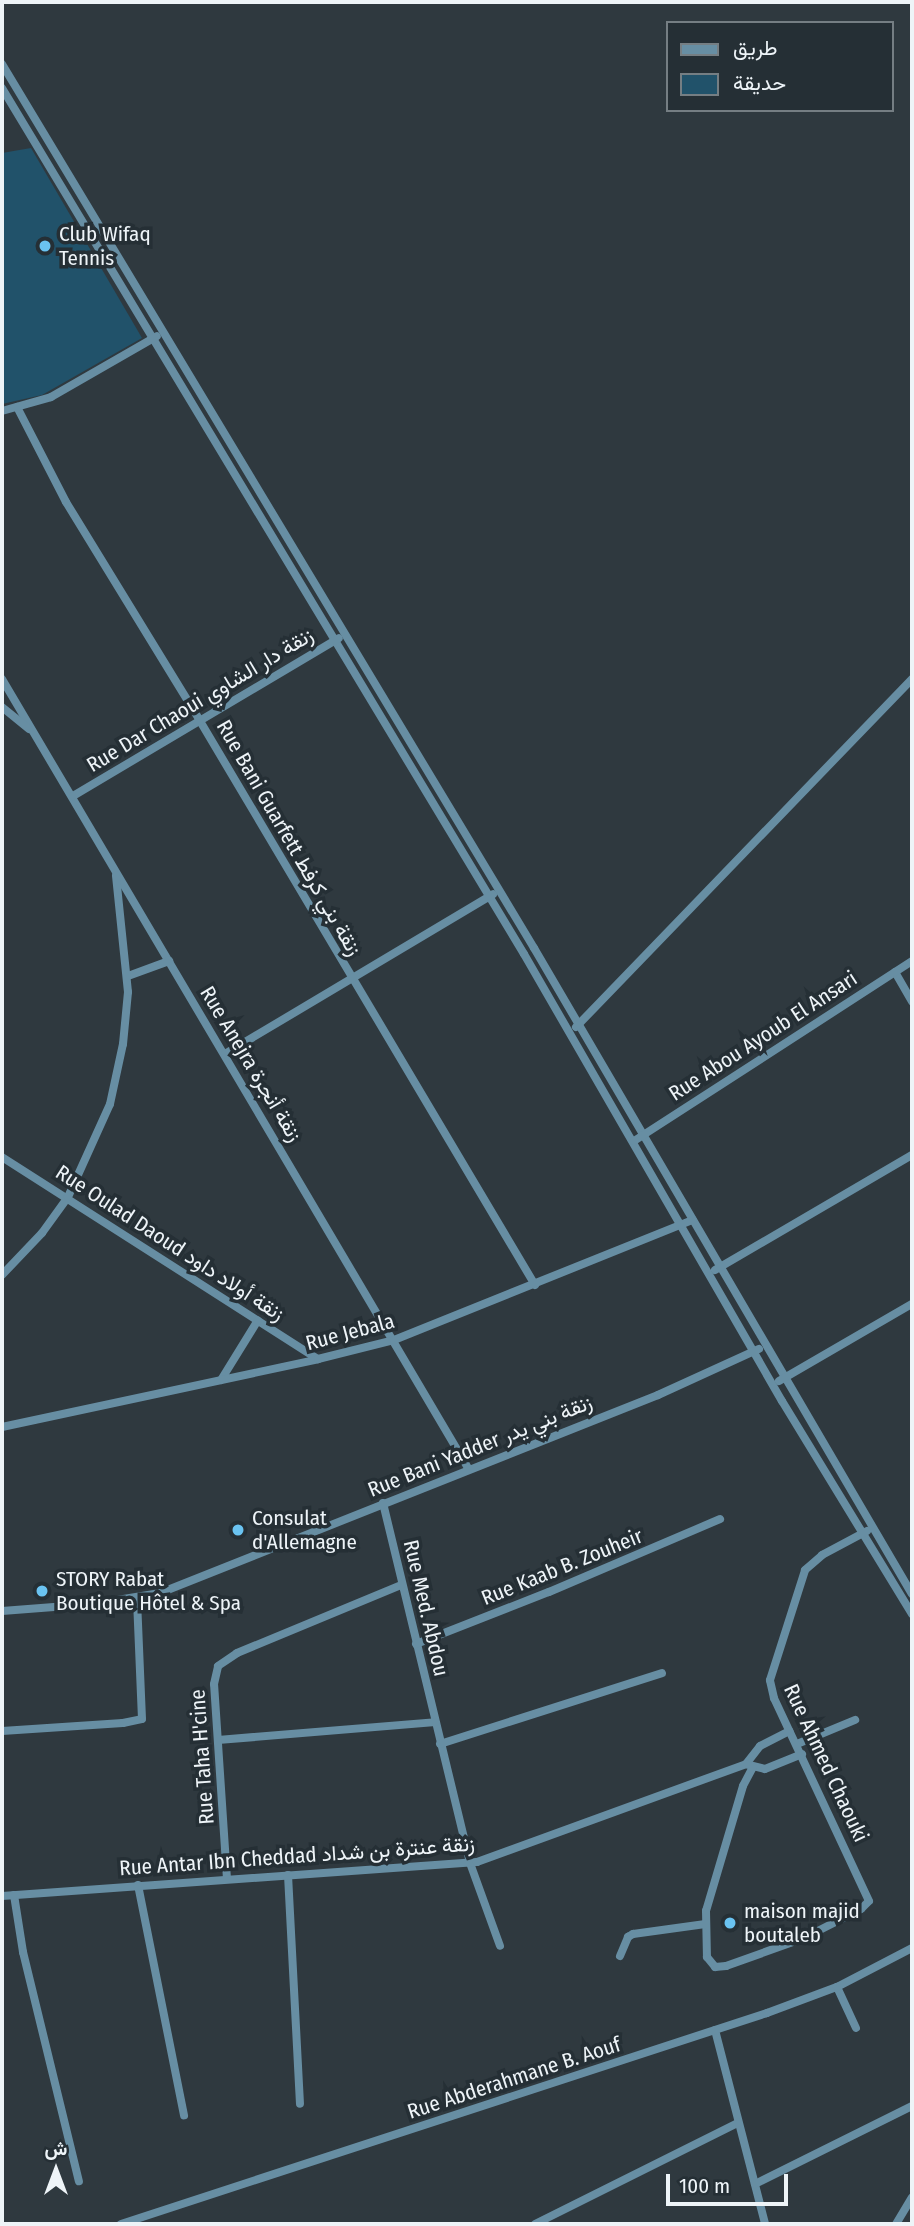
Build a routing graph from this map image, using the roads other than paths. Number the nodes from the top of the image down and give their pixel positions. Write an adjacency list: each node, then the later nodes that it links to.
1 (2, 64): 3 (street)
2 (2, 88): 4 (street)
3 (163, 332): 4 (street); 7 (street)
4 (153, 338): 5 (street); 8 (street)
5 (17, 408): 6 (street); 12 (street, Rue Bani Guarfett زنقة بني كرفط)
6 (2, 411)
7 (345, 635): 8 (street, Rue Dar Chaoui زنقة دار الشاوي); 16 (street)
8 (335, 641): 12 (street, Rue Dar Chaoui زنقة دار الشاوي); 17 (street)
9 (2, 679): 13 (street, Rue Anejra زنقة أنجرة)
10 (912, 679): 24 (street)
11 (2, 707): 13 (street)
12 (200, 721): 14 (street, Rue Dar Chaoui زنقة دار الشاوي); 22 (street, Rue Bani Guarfett زنقة بني كرفط)
13 (34, 734): 14 (street, Rue Anejra زنقة أنجرة)
14 (73, 796): 15 (street, Rue Anejra زنقة أنجرة)
15 (115, 871): 18 (street, Rue Anejra زنقة أنجرة); 21 (street)
16 (499, 890): 17 (street); 24 (street)
17 (489, 896): 22 (street); 25 (street)
18 (169, 961): 21 (street); 26 (street, Rue Anejra زنقة أنجرة)
19 (912, 961): 20 (street, Rue Abou Ayoub El Ansari)
20 (895, 972): 23 (street); 27 (street, Rue Abou Ayoub El Ansari)
21 (128, 976): 31 (street)
22 (351, 979): 26 (street); 37 (street, Rue Bani Guarfett زنقة بني كرفط)
23 (912, 1001)
24 (579, 1024): 25 (street); 27 (street)
25 (570, 1032): 28 (street)
26 (225, 1054): 40 (street, Rue Anejra زنقة أنجرة)
27 (644, 1134): 28 (street, Rue Abou Ayoub El Ansari); 32 (street)
28 (634, 1141): 33 (street)
29 (912, 1155): 34 (street)
30 (2, 1157): 31 (street, Rue Oulad Daoud زنقة أولاد داود)
31 (68, 1197): 36 (street); 39 (street, Rue Oulad Daoud زنقة أولاد داود)
32 (693, 1220): 33 (street, Rue Jebala); 34 (street)
33 (681, 1224): 35 (street); 37 (street, Rue Jebala)
34 (719, 1267): 35 (street); 41 (street)
35 (709, 1273): 42 (street)
36 (2, 1275)
37 (535, 1285): 40 (street, Rue Jebala)
38 (912, 1304): 44 (street)
39 (258, 1320): 43 (street, Rue Oulad Daoud زنقة أولاد داود); 45 (street)
40 (394, 1340): 43 (street, Rue Jebala); 48 (street, Rue Anejra زنقة أنجرة)
41 (764, 1346): 42 (street, Rue Bani Yadder زنقة بني يدر); 44 (street)
42 (754, 1351): 46 (street); 48 (street, Rue Bani Yadder زنقة بني يدر)
43 (318, 1359): 45 (street, Rue Jebala)
44 (783, 1379): 46 (street); 51 (street)
45 (221, 1380): 47 (street, Rue Jebala)
46 (773, 1385): 52 (street)
47 (2, 1427)
48 (468, 1468): 49 (street, Rue Bani Yadder زنقة بني يدر)
49 (383, 1503): 53 (street, Rue Med. Abdou); 55 (street, Rue Bani Yadder زنقة بني يدر)
50 (720, 1519): 59 (street, Rue Kaab B. Zouheir)
51 (873, 1528): 52 (street, Rue Ahmed Chaouki); 54 (street)
52 (863, 1533): 56 (street); 64 (street, Rue Ahmed Chaouki)
53 (401, 1586): 59 (street, Rue Med. Abdou); 65 (street, Rue Taha H'cine)
54 (912, 1594)
55 (137, 1599): 57 (street, Rue Bani Yadder زنقة بني يدر); 63 (street)
56 (909, 1603): 58 (street)
57 (2, 1611)
58 (912, 1614)
59 (416, 1644): 62 (street, Rue Med. Abdou)
60 (662, 1673): 66 (street)
61 (855, 1720): 67 (street)
62 (435, 1722): 65 (street); 66 (street, Rue Med. Abdou)
63 (2, 1731)
64 (789, 1731): 67 (street, Rue Ahmed Chaouki); 69 (street)
65 (218, 1740): 72 (street, Rue Taha H'cine)
66 (440, 1744): 70 (street, Rue Med. Abdou)
67 (797, 1744): 68 (street, Rue Ahmed Chaouki)
68 (802, 1755): 69 (street); 76 (street, Rue Ahmed Chaouki)
69 (750, 1765): 70 (street, Rue Antar Ibn Cheddad زنقة عنترة بن شداد); 76 (street)
70 (470, 1863): 71 (street, Rue Antar Ibn Cheddad زنقة عنترة بن شداد); 77 (street, Rue Med. Abdou)
71 (288, 1875): 72 (street, Rue Antar Ibn Cheddad زنقة عنترة بن شداد); 83 (street)
72 (227, 1879): 73 (street, Rue Antar Ibn Cheddad زنقة عنترة بن شداد)
73 (138, 1885): 75 (street, Rue Antar Ibn Cheddad زنقة عنترة بن شداد); 85 (street)
74 (2, 1894): 75 (street, Rue Antar Ibn Cheddad زنقة عنترة بن شداد)
75 (14, 1895): 87 (street)
76 (705, 1924): 79 (street)
77 (500, 1946)
78 (912, 1948): 80 (street, Rue Abderahmane B. Aouf)
79 (620, 1956)
80 (837, 1987): 81 (street); 82 (street, Rue Abderahmane B. Aouf)
81 (856, 2028)
82 (715, 2030): 86 (street); 90 (street, Rue Abderahmane B. Aouf)
83 (300, 2104)
84 (912, 2106): 88 (street)
85 (184, 2115)
86 (738, 2123): 88 (street); 91 (street)
87 (79, 2181)
88 (755, 2184): 92 (street)
89 (912, 2197): 93 (street)
90 (121, 2224)
91 (535, 2224)
92 (765, 2224)
93 (896, 2224)

